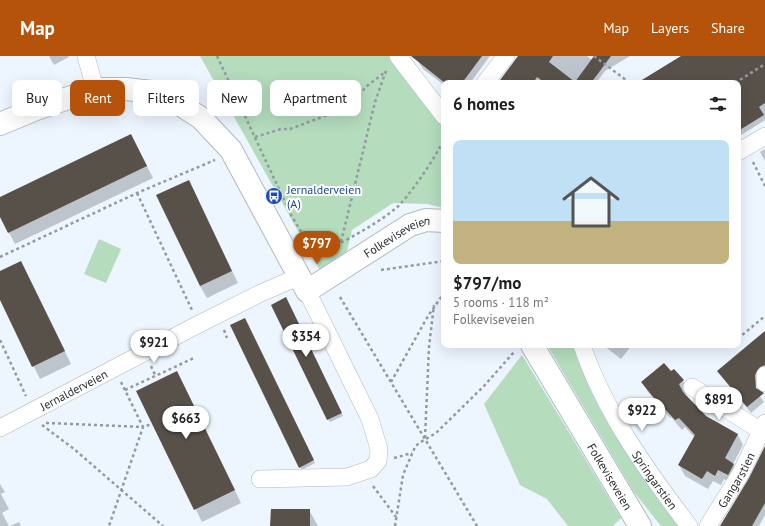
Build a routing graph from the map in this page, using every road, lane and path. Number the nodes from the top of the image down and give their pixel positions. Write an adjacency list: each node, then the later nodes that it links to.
1 (86, 56): 8 (street)
2 (217, 56): 16 (path)
3 (506, 56): 9 (street)
4 (594, 56): 10 (path)
5 (399, 57): 7 (path); 14 (street)
6 (765, 64): 11 (path)
7 (384, 73): 16 (path); 24 (path)
8 (93, 80)
9 (487, 80)
10 (626, 80)
11 (740, 80)
12 (125, 89): 19 (street)
13 (70, 98): 15 (street)
14 (441, 112)
15 (0, 124)
16 (255, 136): 24 (path)
17 (765, 136): 20 (street)
18 (441, 144): 24 (path)
19 (231, 150): 22 (path); 28 (street)
20 (741, 150): 21 (path)
21 (765, 186)
22 (137, 193): 25 (path); 33 (path)
23 (441, 221): 28 (street, Folkeviseveien)
24 (341, 243)
25 (0, 257)
26 (441, 261): 27 (path)
27 (381, 270)
28 (302, 284): 33 (street, Jernalderveien); 52 (street)
29 (340, 297): 42 (path)
30 (441, 297): 31 (path)
31 (434, 305): 42 (path); 51 (path)
32 (765, 316): 34 (path)
33 (199, 324): 40 (street, Jernalderveien)
34 (741, 336)
35 (0, 340): 46 (path)
36 (517, 348): 51 (path)
37 (534, 348): 60 (street, Folkeviseveien)
38 (583, 348): 61 (street, Springarstien)
39 (194, 358): 45 (path)
40 (114, 368): 45 (path); 46 (street, Jernalderveien)
41 (765, 375): 43 (street)
42 (391, 382): 51 (path)
43 (765, 383)
44 (692, 387): 49 (street, Gangarstien)
45 (125, 390): 48 (path)
46 (34, 411): 50 (street, Jernalderveien)
47 (152, 424): 48 (path)
48 (143, 427): 54 (path); 54 (path)
49 (763, 427): 62 (street, Gangarstien)
50 (0, 428)
51 (425, 439): 55 (path); 59 (path)
52 (364, 472): 53 (street); 55 (path)
53 (260, 479)
54 (122, 490): 56 (path); 57 (path)
55 (396, 518): 58 (path)
56 (109, 526)
57 (163, 526)
58 (395, 526)
59 (477, 526)
60 (640, 526)
61 (689, 526)
62 (708, 526)

